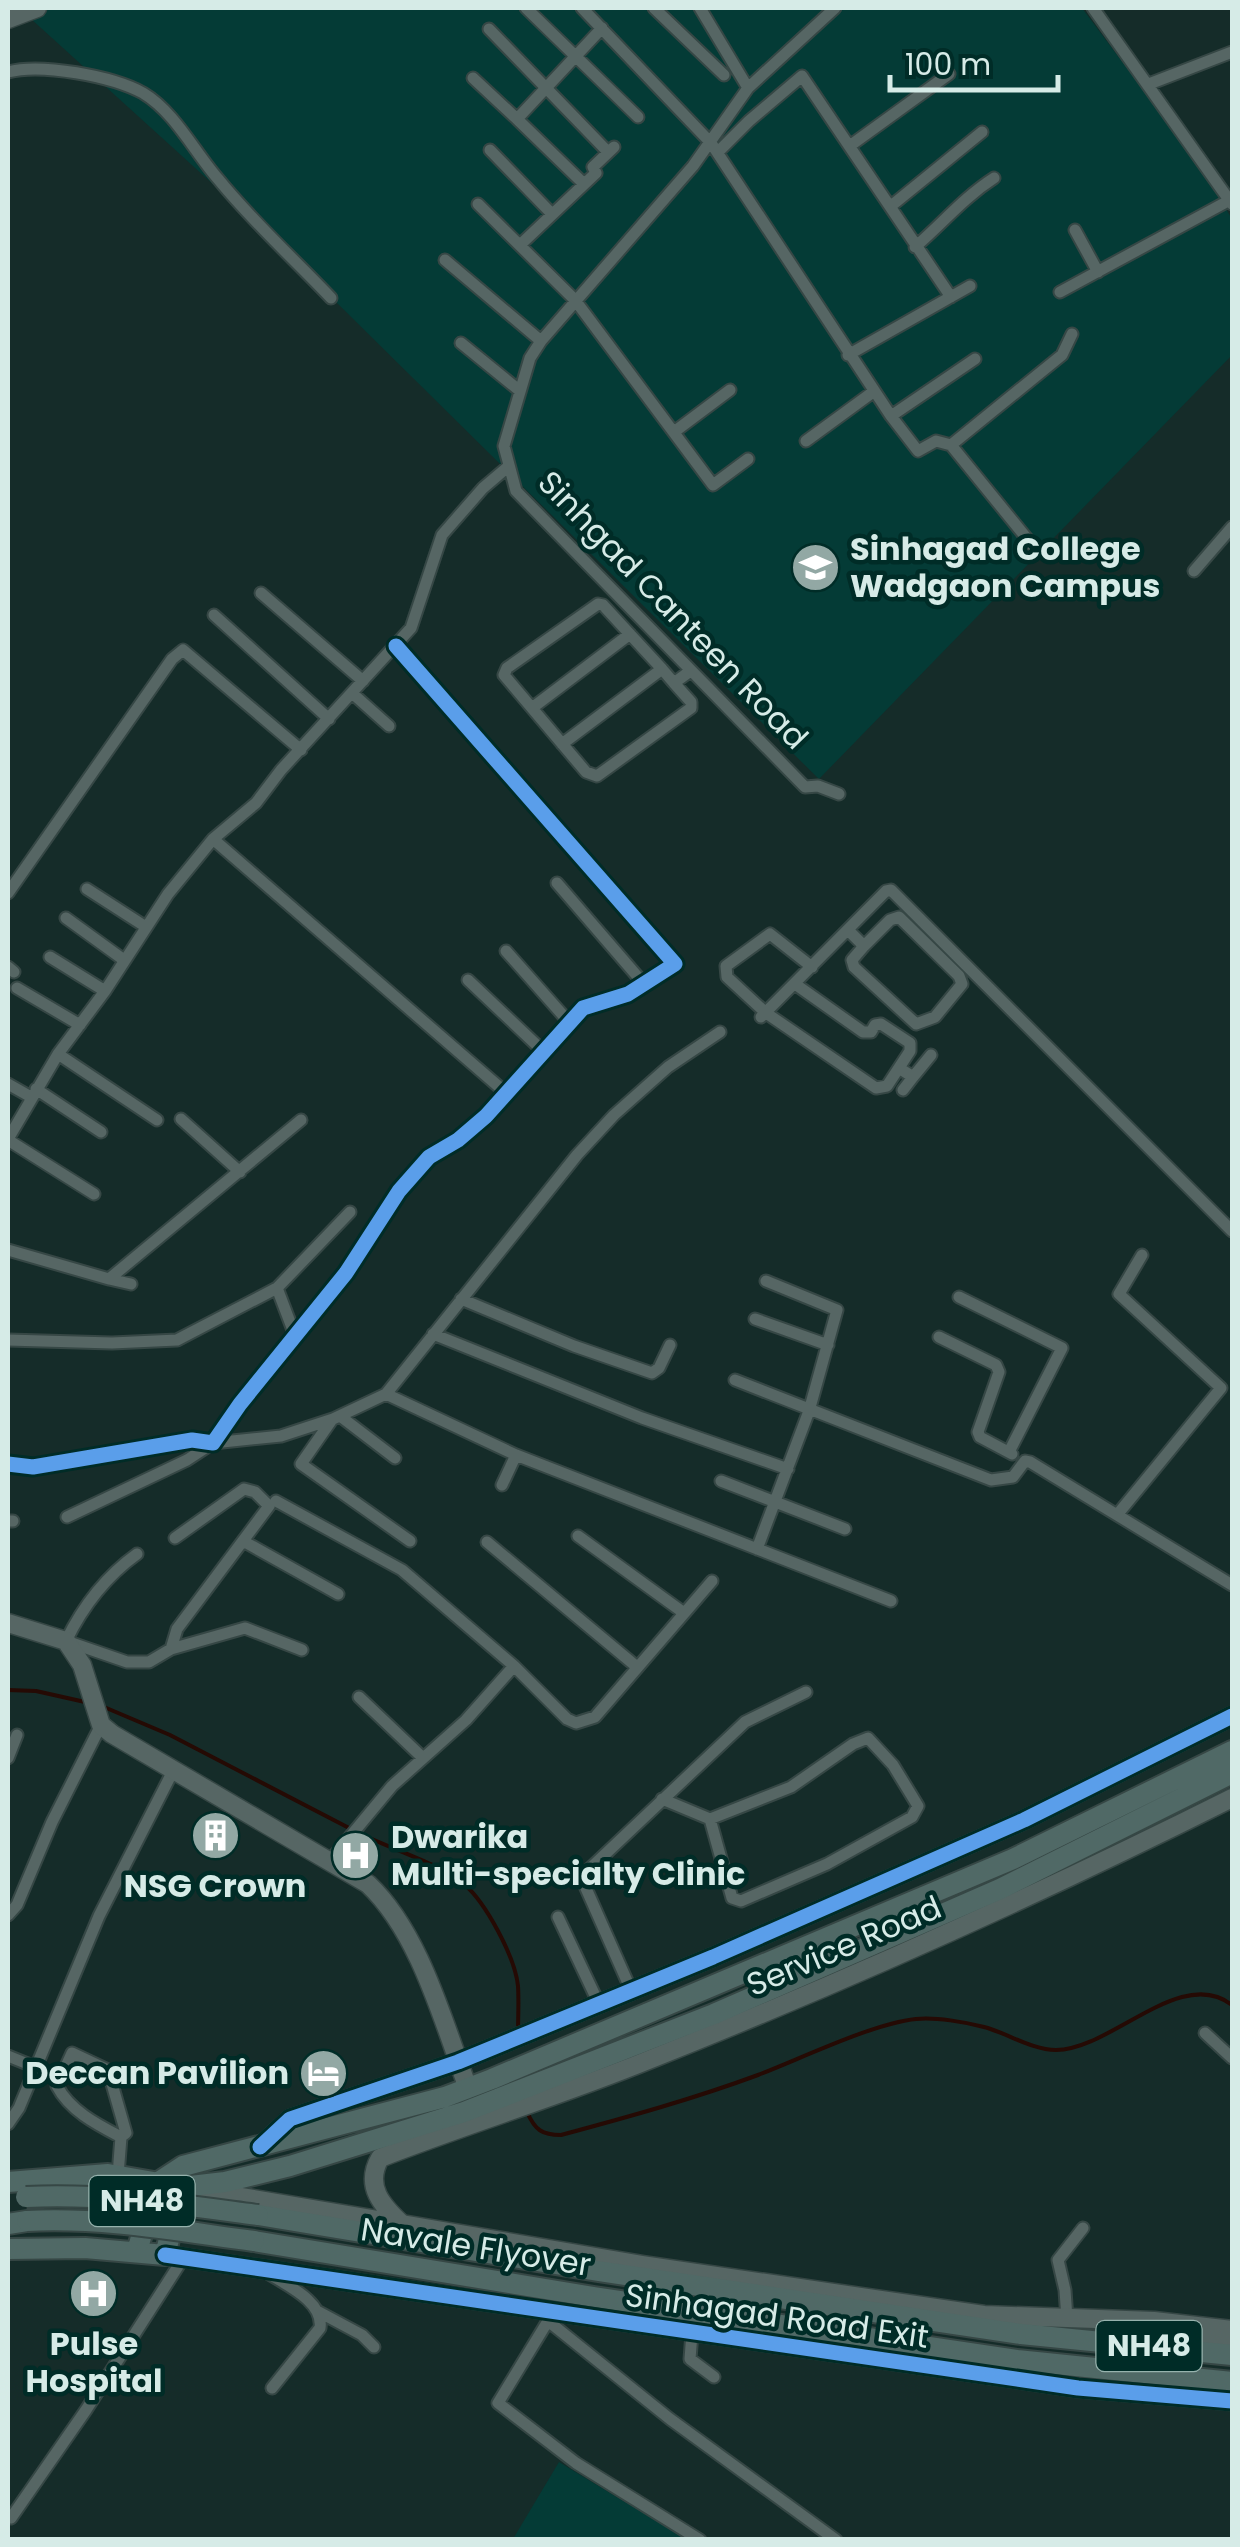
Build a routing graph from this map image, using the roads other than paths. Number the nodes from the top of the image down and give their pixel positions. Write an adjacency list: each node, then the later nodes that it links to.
1 (36, 8): 8 (street)
2 (526, 8): 12 (street)
3 (582, 8): 9 (street)
4 (654, 8): 15 (street)
5 (700, 8): 19 (street)
6 (835, 8): 19 (street)
7 (1093, 8): 17 (street)
8 (8, 19)
9 (602, 28): 12 (street); 24 (street)
10 (488, 29): 18 (street)
11 (1232, 52): 17 (street)
12 (576, 56): 18 (street); 20 (street)
13 (8, 72): 40 (street)
14 (949, 74): 23 (street)
15 (724, 75)
16 (473, 78): 21 (street)
17 (1149, 84): 28 (street)
18 (546, 88): 21 (street); 27 (street)
19 (748, 88): 24 (street)
20 (638, 117)
21 (517, 119): 27 (street)
22 (982, 132): 30 (street)
23 (851, 145): 24 (street); 30 (street)
24 (715, 148): 41 (street, Sinhgad Canteen Road); 45 (street)
25 (490, 150): 31 (street)
26 (994, 178): 34 (street)
27 (584, 184): 31 (street)
28 (1231, 202): 36 (street)
29 (478, 204): 33 (street)
30 (891, 206): 34 (street)
31 (552, 214): 33 (street)
32 (1075, 230): 36 (street)
33 (520, 245): 41 (street)
34 (915, 247): 39 (street)
35 (445, 260): 43 (street)
36 (1098, 272): 38 (street)
37 (970, 286): 39 (street)
38 (1060, 292)
39 (951, 297): 45 (street)
40 (331, 298)
41 (575, 300): 43 (street, Sinhgad Canteen Road); 51 (street)
42 (1072, 334): 53 (street)
43 (541, 340): 48 (street, Sinhgad Canteen Road)
44 (461, 343): 48 (street)
45 (848, 354): 49 (street)
46 (974, 359): 50 (street)
47 (730, 390): 51 (street)
48 (520, 391): 55 (street, Sinhgad Canteen Road)
49 (873, 392): 50 (street); 52 (street)
50 (891, 416): 53 (street)
51 (674, 432): 54 (street)
52 (806, 441)
53 (951, 445): 57 (street)
54 (748, 459)
55 (509, 466): 62 (street); 64 (street, Sinhgad Canteen Road)
56 (1232, 526): 58 (street)
57 (1032, 546)
58 (1194, 571)
59 (261, 593): 65 (street)
60 (214, 615): 69 (street)
61 (630, 634): 63 (street); 68 (street); 68 (street)
62 (396, 646): 65 (street); 87 (street)
63 (662, 669): 66 (street); 71 (street)
64 (689, 672): 66 (street); 73 (street, Sinhgad Canteen Road)
65 (363, 680): 67 (street)
66 (674, 683): 71 (street)
67 (352, 693): 69 (street); 70 (street)
68 (532, 708): 71 (street)
69 (329, 719): 72 (street)
70 (389, 726)
71 (562, 744)
72 (300, 750): 74 (street); 77 (street)
73 (839, 794)
74 (214, 839): 79 (street); 102 (street)
75 (556, 883): 87 (street)
76 (87, 889): 79 (street)
77 (8, 893)
78 (66, 918): 84 (street)
79 (146, 927): 84 (street)
80 (848, 930): 81 (street); 85 (street); 112 (street)
81 (864, 946): 81 (street)
82 (506, 951): 92 (street)
83 (50, 957): 90 (street)
84 (124, 960): 90 (street)
85 (812, 967): 88 (street); 91 (street)
86 (468, 980): 95 (street)
87 (644, 984): 92 (street)
88 (794, 984): 91 (street); 98 (street)
89 (17, 988): 93 (street)
90 (104, 991): 93 (street)
91 (763, 1015): 98 (street)
92 (568, 1021): 95 (street)
93 (80, 1025): 96 (street)
94 (720, 1032): 120 (street)
95 (544, 1052): 102 (street)
96 (58, 1054): 103 (street); 105 (street)
97 (931, 1056): 99 (street)
98 (899, 1068): 99 (street)
99 (913, 1077): 101 (street)
100 (8, 1084): 103 (street)
101 (903, 1090)
102 (505, 1092): 124 (street)
103 (34, 1093): 107 (street); 108 (street)
104 (181, 1119): 109 (street)
105 (157, 1120)
106 (301, 1120): 109 (street)
107 (102, 1132)
108 (8, 1139): 110 (street)
109 (240, 1172): 115 (street)
110 (94, 1194)
111 (350, 1212): 118 (street)
112 (1232, 1231)
113 (8, 1250): 115 (street)
114 (1142, 1255): 143 (street)
115 (109, 1279): 117 (street)
116 (766, 1281): 126 (street)
117 (131, 1284)
118 (277, 1288): 124 (street); 125 (street)
119 (960, 1296): 133 (street)
120 (461, 1299): 122 (street); 127 (street)
121 (756, 1319): 126 (street)
122 (434, 1334): 129 (street); 138 (street)
123 (939, 1337): 133 (street)
124 (296, 1338): 132 (street)
125 (8, 1340)
126 (828, 1345): 130 (street)
127 (670, 1346)
128 (735, 1380): 130 (street)
129 (386, 1394): 131 (street); 134 (street)
130 (809, 1411): 136 (street); 138 (street)
131 (336, 1418): 132 (street); 135 (street); 149 (street)
132 (214, 1442): 137 (street); 144 (street)
133 (1009, 1452): 136 (street)
134 (516, 1455): 140 (street); 151 (street)
135 (395, 1458)
136 (1025, 1462): 143 (street)
137 (8, 1464)
138 (788, 1469): 142 (street)
139 (721, 1481): 142 (street)
140 (502, 1485)
141 (276, 1500): 162 (street)
142 (776, 1502): 145 (street); 151 (street)
143 (1117, 1515): 154 (street)
144 (67, 1516)
145 (845, 1529)
146 (578, 1536): 157 (street)
147 (175, 1538): 148 (street)
148 (243, 1541): 155 (street); 160 (street)
149 (410, 1541)
150 (487, 1542): 163 (street)
151 (757, 1549): 156 (street)
152 (137, 1554): 159 (street)
153 (712, 1582): 157 (street)
154 (1232, 1585)
155 (338, 1594)
156 (891, 1601)
157 (684, 1613): 163 (street)
158 (8, 1623): 159 (street)
159 (66, 1641): 160 (street); 167 (street)
160 (171, 1650): 161 (street)
161 (302, 1650)
162 (514, 1666): 163 (street); 171 (street)
163 (637, 1668)
164 (806, 1692): 175 (street)
165 (359, 1697): 171 (street)
166 (1232, 1716): 180 (street)
167 (100, 1721): 172 (street); 178 (street)
168 (17, 1735): 170 (street)
169 (1232, 1751): 188 (highway)
170 (8, 1758)
171 (423, 1758): 177 (street)
172 (174, 1770): 177 (street); 186 (street)
173 (1232, 1774): 187 (highway)
174 (1232, 1798): 187 (street, Service Road)
175 (662, 1799): 176 (street); 180 (street)
176 (710, 1820): 176 (street)
177 (329, 1862): 184 (street)
178 (8, 1915)
179 (558, 1917): 181 (street)
180 (631, 1990): 181 (street)
181 (599, 2004): 184 (street)
182 (1205, 2032): 185 (street)
183 (8, 2056): 186 (street)
184 (466, 2058): 188 (street); 193 (street)
185 (1232, 2058)
186 (35, 2067): 189 (street)
187 (554, 2086): 190 (highway)
188 (468, 2088): 193 (highway)
189 (13, 2105): 191 (street)
190 (467, 2118): 197 (highway); 201 (street)
191 (8, 2124)
192 (122, 2138): 192 (street); 194 (street)
193 (260, 2148): 196 (highway)
194 (124, 2176): 195 (highway); 196 (highway); 204 (highway)
195 (8, 2182)
196 (157, 2183): 197 (highway); 205 (highway)
197 (182, 2187): 198 (street); 206 (highway)
198 (232, 2196): 201 (street); 207 (street)
199 (16, 2198): 212 (highway, Navale Flyover / NH48, bridge)
200 (17, 2223): 219 (highway, Navale Flyover / NH48, bridge)
201 (404, 2226): 212 (street)
202 (1083, 2228): 212 (street)
203 (8, 2249): 204 (highway)
204 (109, 2249): 205 (highway)
205 (137, 2252): 206 (highway)
206 (174, 2256): 207 (street, Sinhagad Road Exit); 224 (street)
207 (218, 2262): 208 (street, Sinhagad Road Exit)
208 (262, 2270): 209 (street); 210 (street, Sinhagad Road Exit)
209 (319, 2312): 216 (street); 222 (street)
210 (551, 2317): 214 (street, Sinhagad Road Exit); 225 (street); 226 (street)
211 (1162, 2327): 212 (street); 213 (street); 215 (street)
212 (1067, 2328): 217 (highway, NH48)
213 (1232, 2330)
214 (692, 2333): 218 (street, Sinhagad Road Exit); 220 (street)
215 (1232, 2343)
216 (374, 2347)
217 (1232, 2355)
218 (993, 2374): 219 (highway); 223 (street, Sinhagad Road Exit)
219 (1158, 2374): 221 (highway, NH48)
220 (714, 2377)
221 (1232, 2382)
222 (272, 2388)
223 (1232, 2401)
224 (10, 2518)
225 (700, 2540)
226 (836, 2540)

